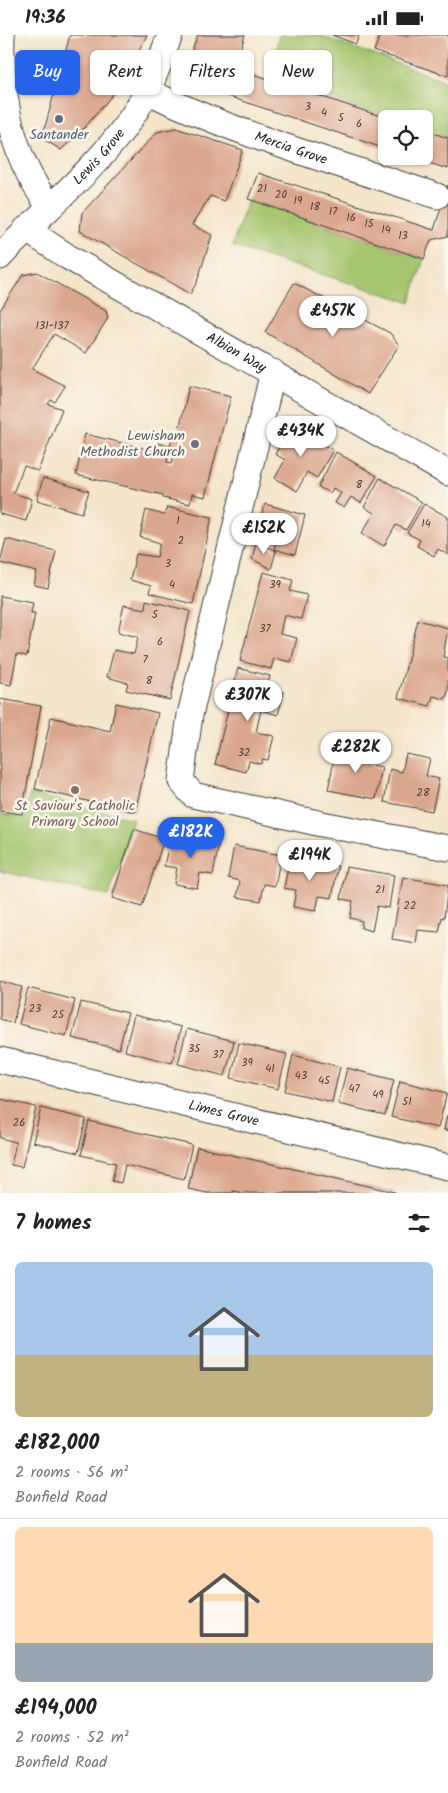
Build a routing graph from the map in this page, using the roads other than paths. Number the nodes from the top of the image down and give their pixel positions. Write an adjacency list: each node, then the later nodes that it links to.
1 (2, 35): 7 (street)
2 (170, 35): 3 (street, Lewis Grove)
3 (161, 57)
4 (145, 95): 7 (street, Lewis Grove)
5 (156, 95): 6 (street, Mercia Grove)
6 (437, 196)
7 (50, 207): 8 (street, Lewis Grove)
8 (26, 229): 9 (street, Lewis Grove); 10 (street, Albion Way)
9 (0, 257)
10 (273, 372): 11 (street, Albion Way); 12 (street)
11 (448, 473)
12 (448, 848)
13 (0, 1060): 14 (street, Limes Grove)
14 (448, 1167)

